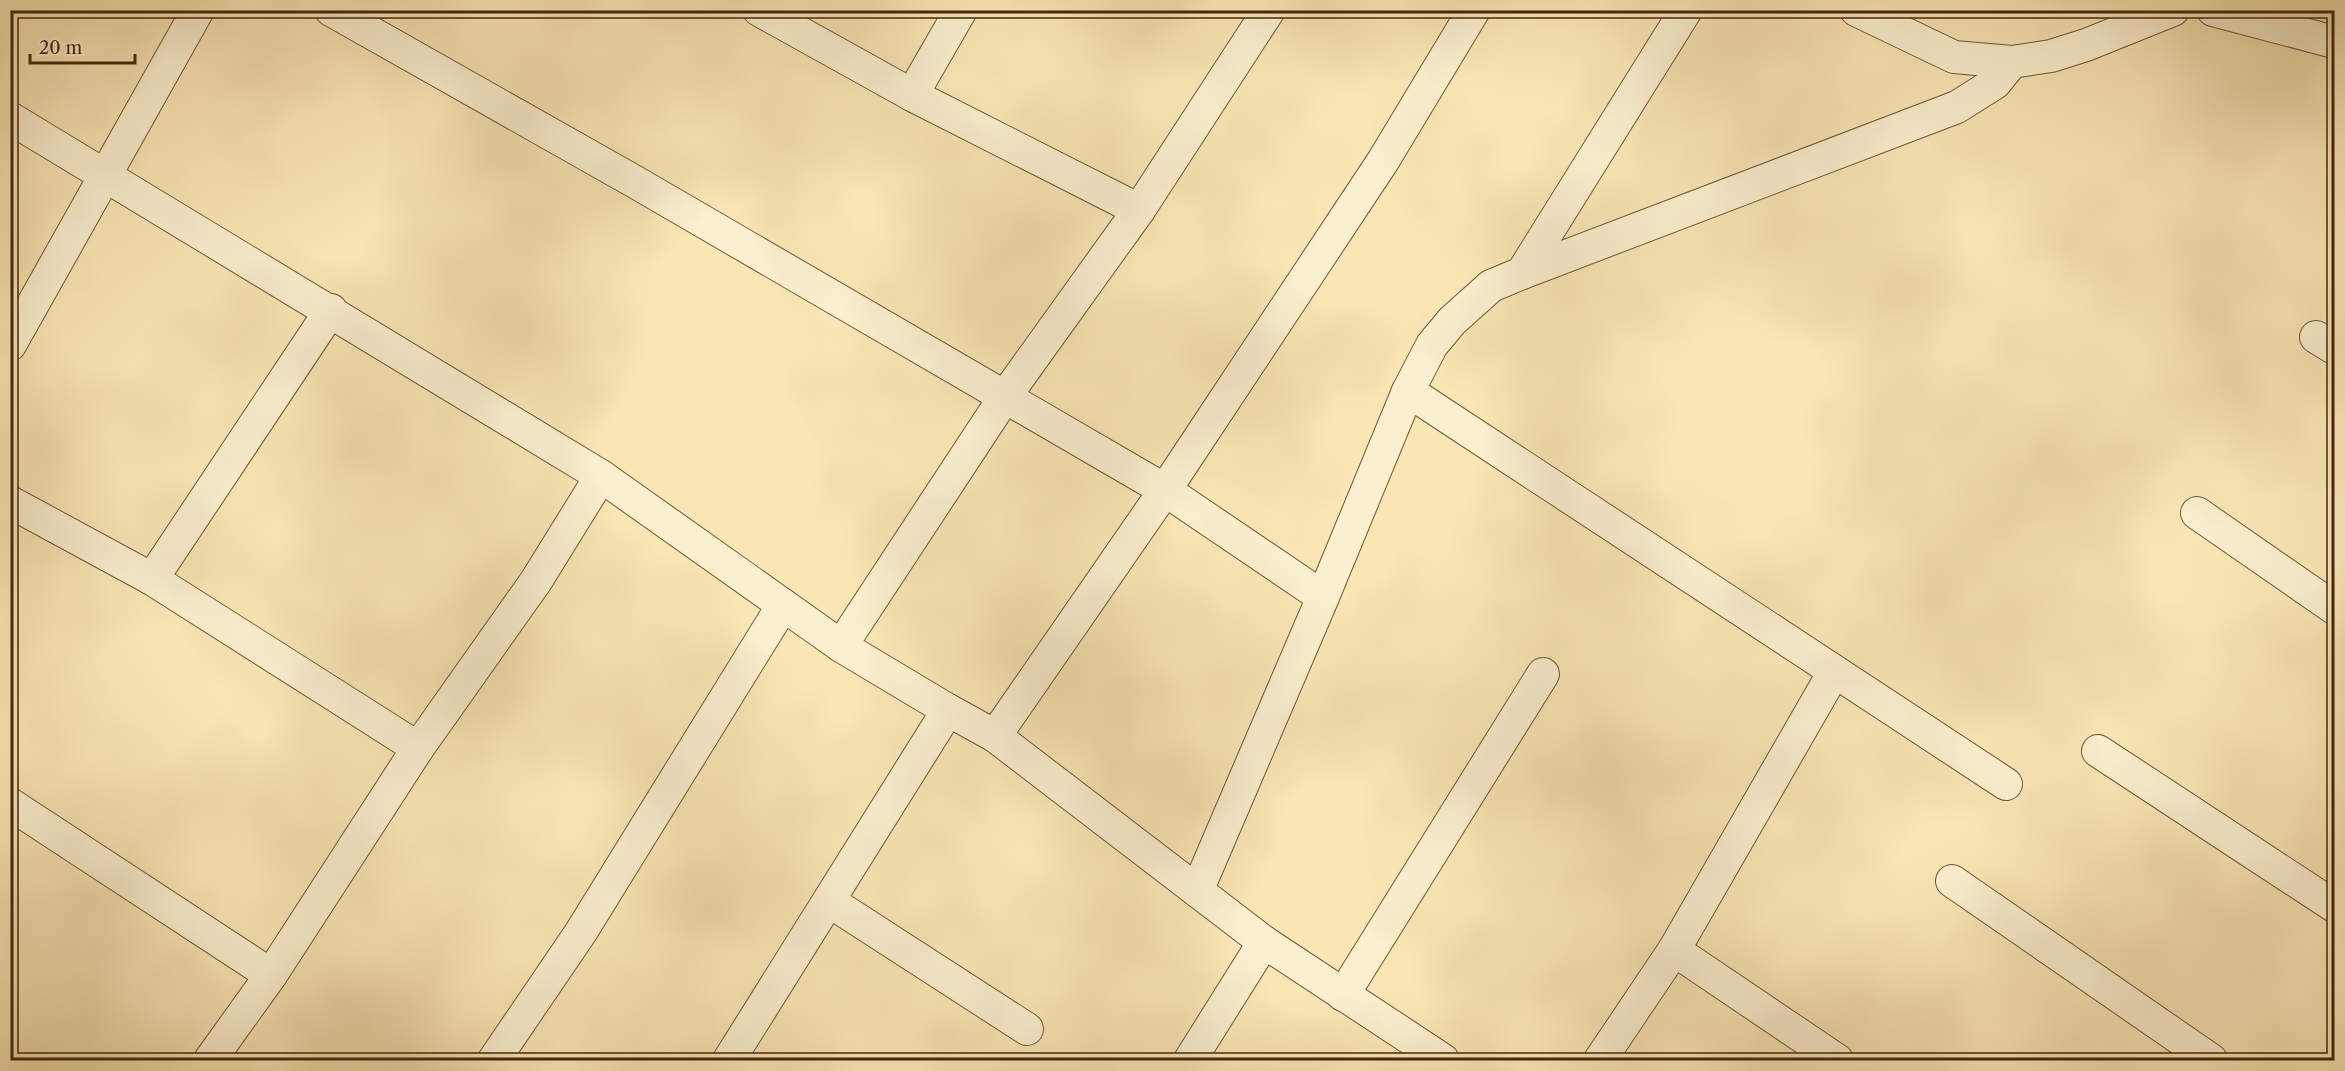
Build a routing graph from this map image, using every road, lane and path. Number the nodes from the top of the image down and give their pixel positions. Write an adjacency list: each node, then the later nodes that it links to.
1 (198, 10): 15 (street)
2 (332, 10): 21 (street)
3 (759, 10): 13 (street)
4 (961, 10): 13 (street)
5 (1269, 10): 16 (street)
6 (1474, 10): 23 (street)
7 (1686, 10): 17 (street)
8 (1856, 10): 12 (street)
9 (2173, 10): 12 (street)
10 (2213, 10): 11 (street)
11 (2334, 42)
12 (2012, 62): 17 (street)
13 (912, 95): 16 (street)
14 (10, 118): 15 (street)
15 (106, 174): 18 (street); 19 (street)
16 (1139, 210): 21 (street)
17 (1522, 273): 20 (street)
18 (330, 310): 22 (street); 26 (street)
19 (10, 345)
20 (1408, 392): 27 (street); 31 (street)
21 (1004, 398): 23 (street); 30 (street)
22 (601, 476): 28 (street); 35 (street)
23 (1166, 490): 27 (street); 34 (street)
24 (10, 502): 26 (street)
25 (2197, 513): 29 (street)
26 (152, 579): 35 (street)
27 (1323, 597): 40 (street)
28 (783, 605): 30 (street); 49 (street)
29 (2334, 608)
30 (841, 646): 33 (street)
31 (1834, 672): 37 (street); 44 (street)
32 (1544, 674): 46 (street)
33 (948, 710): 34 (street); 41 (street)
34 (995, 736): 40 (street)
35 (418, 748): 45 (street)
36 (2098, 751): 42 (street)
37 (2006, 783)
38 (10, 804): 45 (street)
39 (1952, 881): 55 (street)
40 (1197, 891): 43 (street)
41 (829, 900): 47 (street); 50 (street)
42 (2334, 906)
43 (1264, 942): 46 (street); 51 (street)
44 (1674, 950): 53 (street); 54 (street)
45 (271, 975): 48 (street)
46 (1344, 996): 52 (street)
47 (1027, 1029)
48 (210, 1060)
49 (494, 1060)
50 (729, 1060)
51 (1190, 1060)
52 (1440, 1060)
53 (1600, 1060)
54 (1837, 1060)
55 (2211, 1060)

